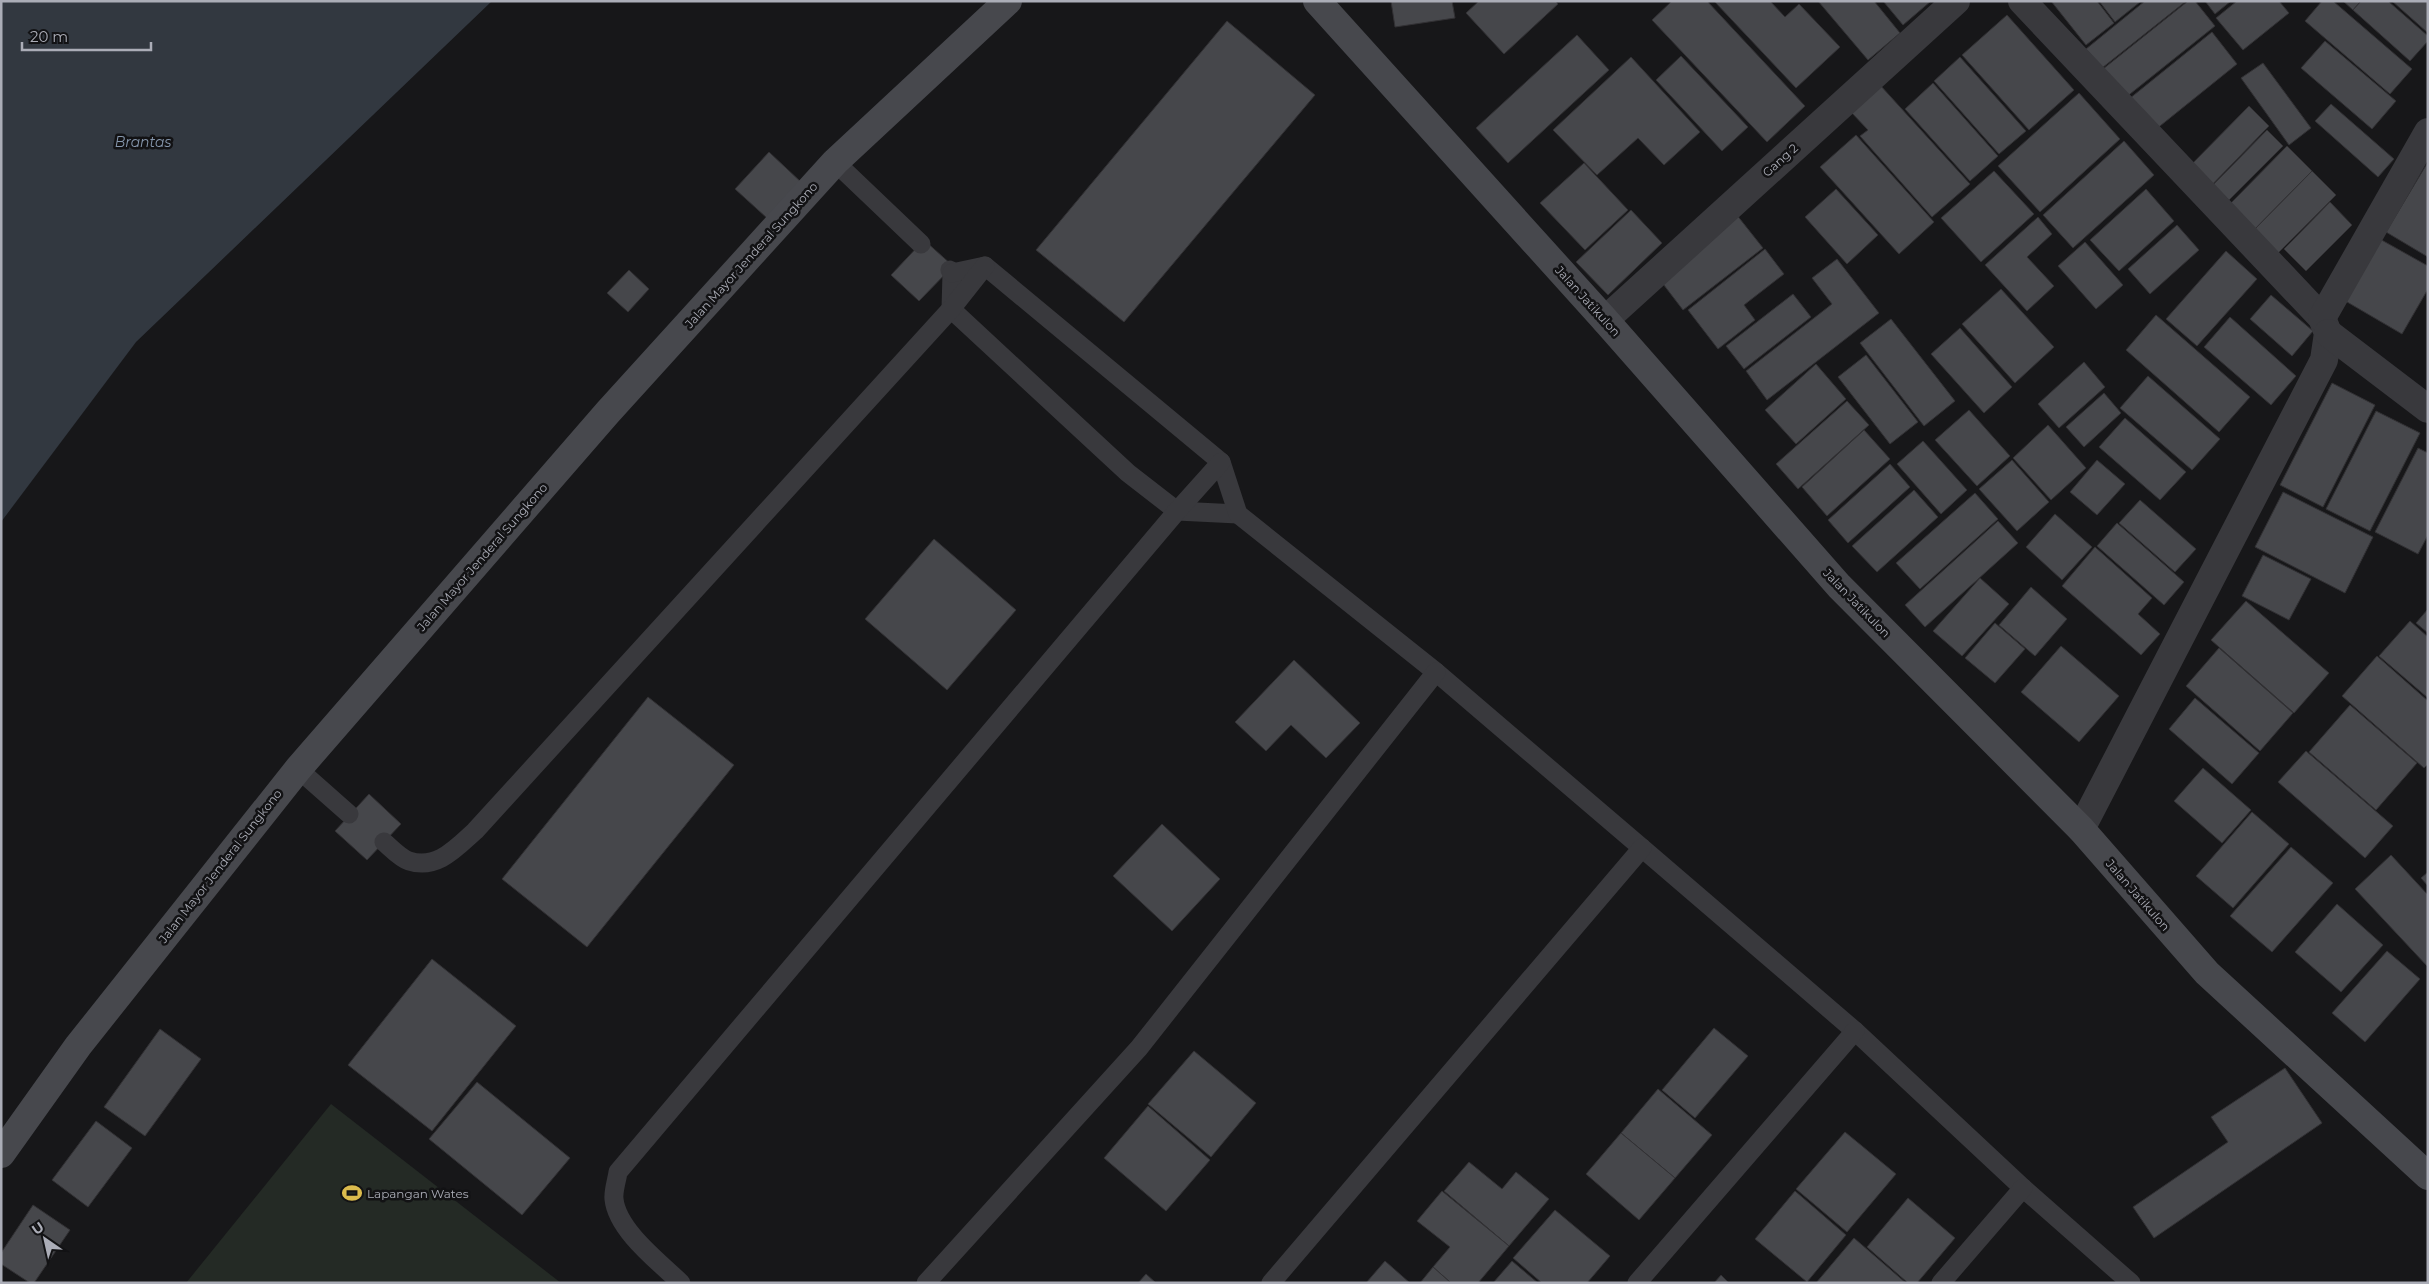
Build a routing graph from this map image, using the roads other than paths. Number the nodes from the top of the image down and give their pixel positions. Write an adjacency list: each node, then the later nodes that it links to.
1 (1008, 1): 6 (main road, Jalan Mayor Jenderal Sungkono)
2 (1317, 1): 10 (main road, Jalan Jatikulon)
3 (1956, 1): 10 (street, Gang 2)
4 (2022, 1): 11 (street)
5 (2428, 132): 11 (street)
6 (835, 162): 7 (lane); 17 (main road, Jalan Mayor Jenderal Sungkono)
7 (921, 244)
8 (985, 266): 9 (lane); 9 (lane); 13 (lane)
9 (950, 309): 14 (lane); 20 (lane)
10 (1606, 320): 19 (main road, Jalan Jatikulon)
11 (2325, 325): 12 (street); 19 (street)
12 (2428, 409)
13 (1221, 462): 14 (lane); 15 (lane)
14 (1178, 511): 15 (lane); 26 (lane)
15 (1238, 514): 16 (lane)
16 (1436, 672): 21 (lane); 27 (lane)
17 (298, 769): 18 (lane); 23 (main road, Jalan Mayor Jenderal Sungkono)
18 (349, 814)
19 (2081, 829): 24 (main road, Jalan Jatikulon)
20 (384, 842)
21 (1642, 848): 22 (lane); 28 (lane)
22 (1855, 1031): 25 (lane); 29 (lane)
23 (1, 1154)
24 (2428, 1176)
25 (2023, 1188): 30 (lane); 31 (lane)
26 (681, 1283)
27 (926, 1283)
28 (1271, 1283)
29 (1637, 1283)
30 (1941, 1283)
31 (2131, 1283)

